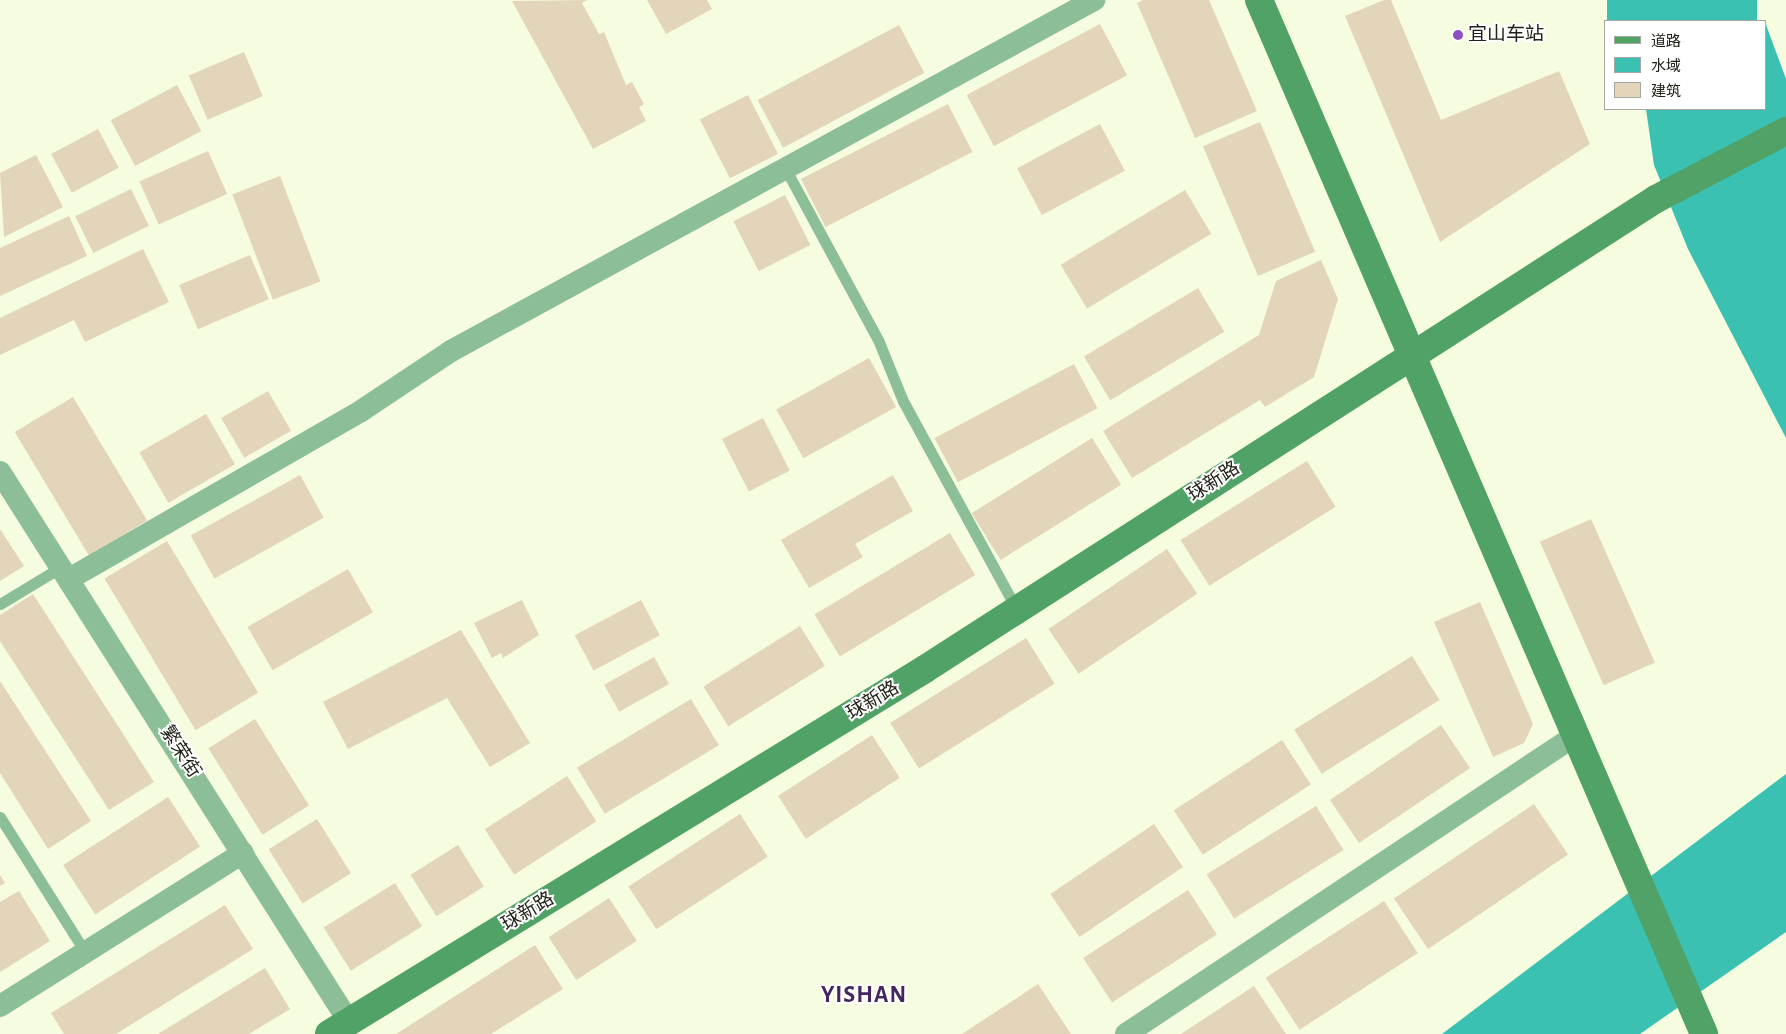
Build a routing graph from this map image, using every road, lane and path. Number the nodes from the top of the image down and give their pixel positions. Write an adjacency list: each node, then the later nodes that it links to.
1 (1094, 0): 4 (street)
2 (1259, 0): 5 (street)
3 (1786, 131): 5 (street, 球新路)
4 (784, 166): 7 (street); 9 (lane)
5 (1410, 356): 9 (street, 球新路); 10 (street)
6 (2, 480): 7 (street, 繁荣街)
7 (65, 573): 8 (lane); 12 (street, 繁荣街)
8 (0, 604)
9 (1017, 610): 16 (street, 球新路)
10 (1573, 737): 15 (street); 17 (street)
11 (0, 817): 13 (lane)
12 (243, 853): 13 (street); 16 (street, 繁荣街)
13 (85, 952): 14 (street)
14 (0, 1006)
15 (1701, 1026)
16 (345, 1030)
17 (1126, 1034)

